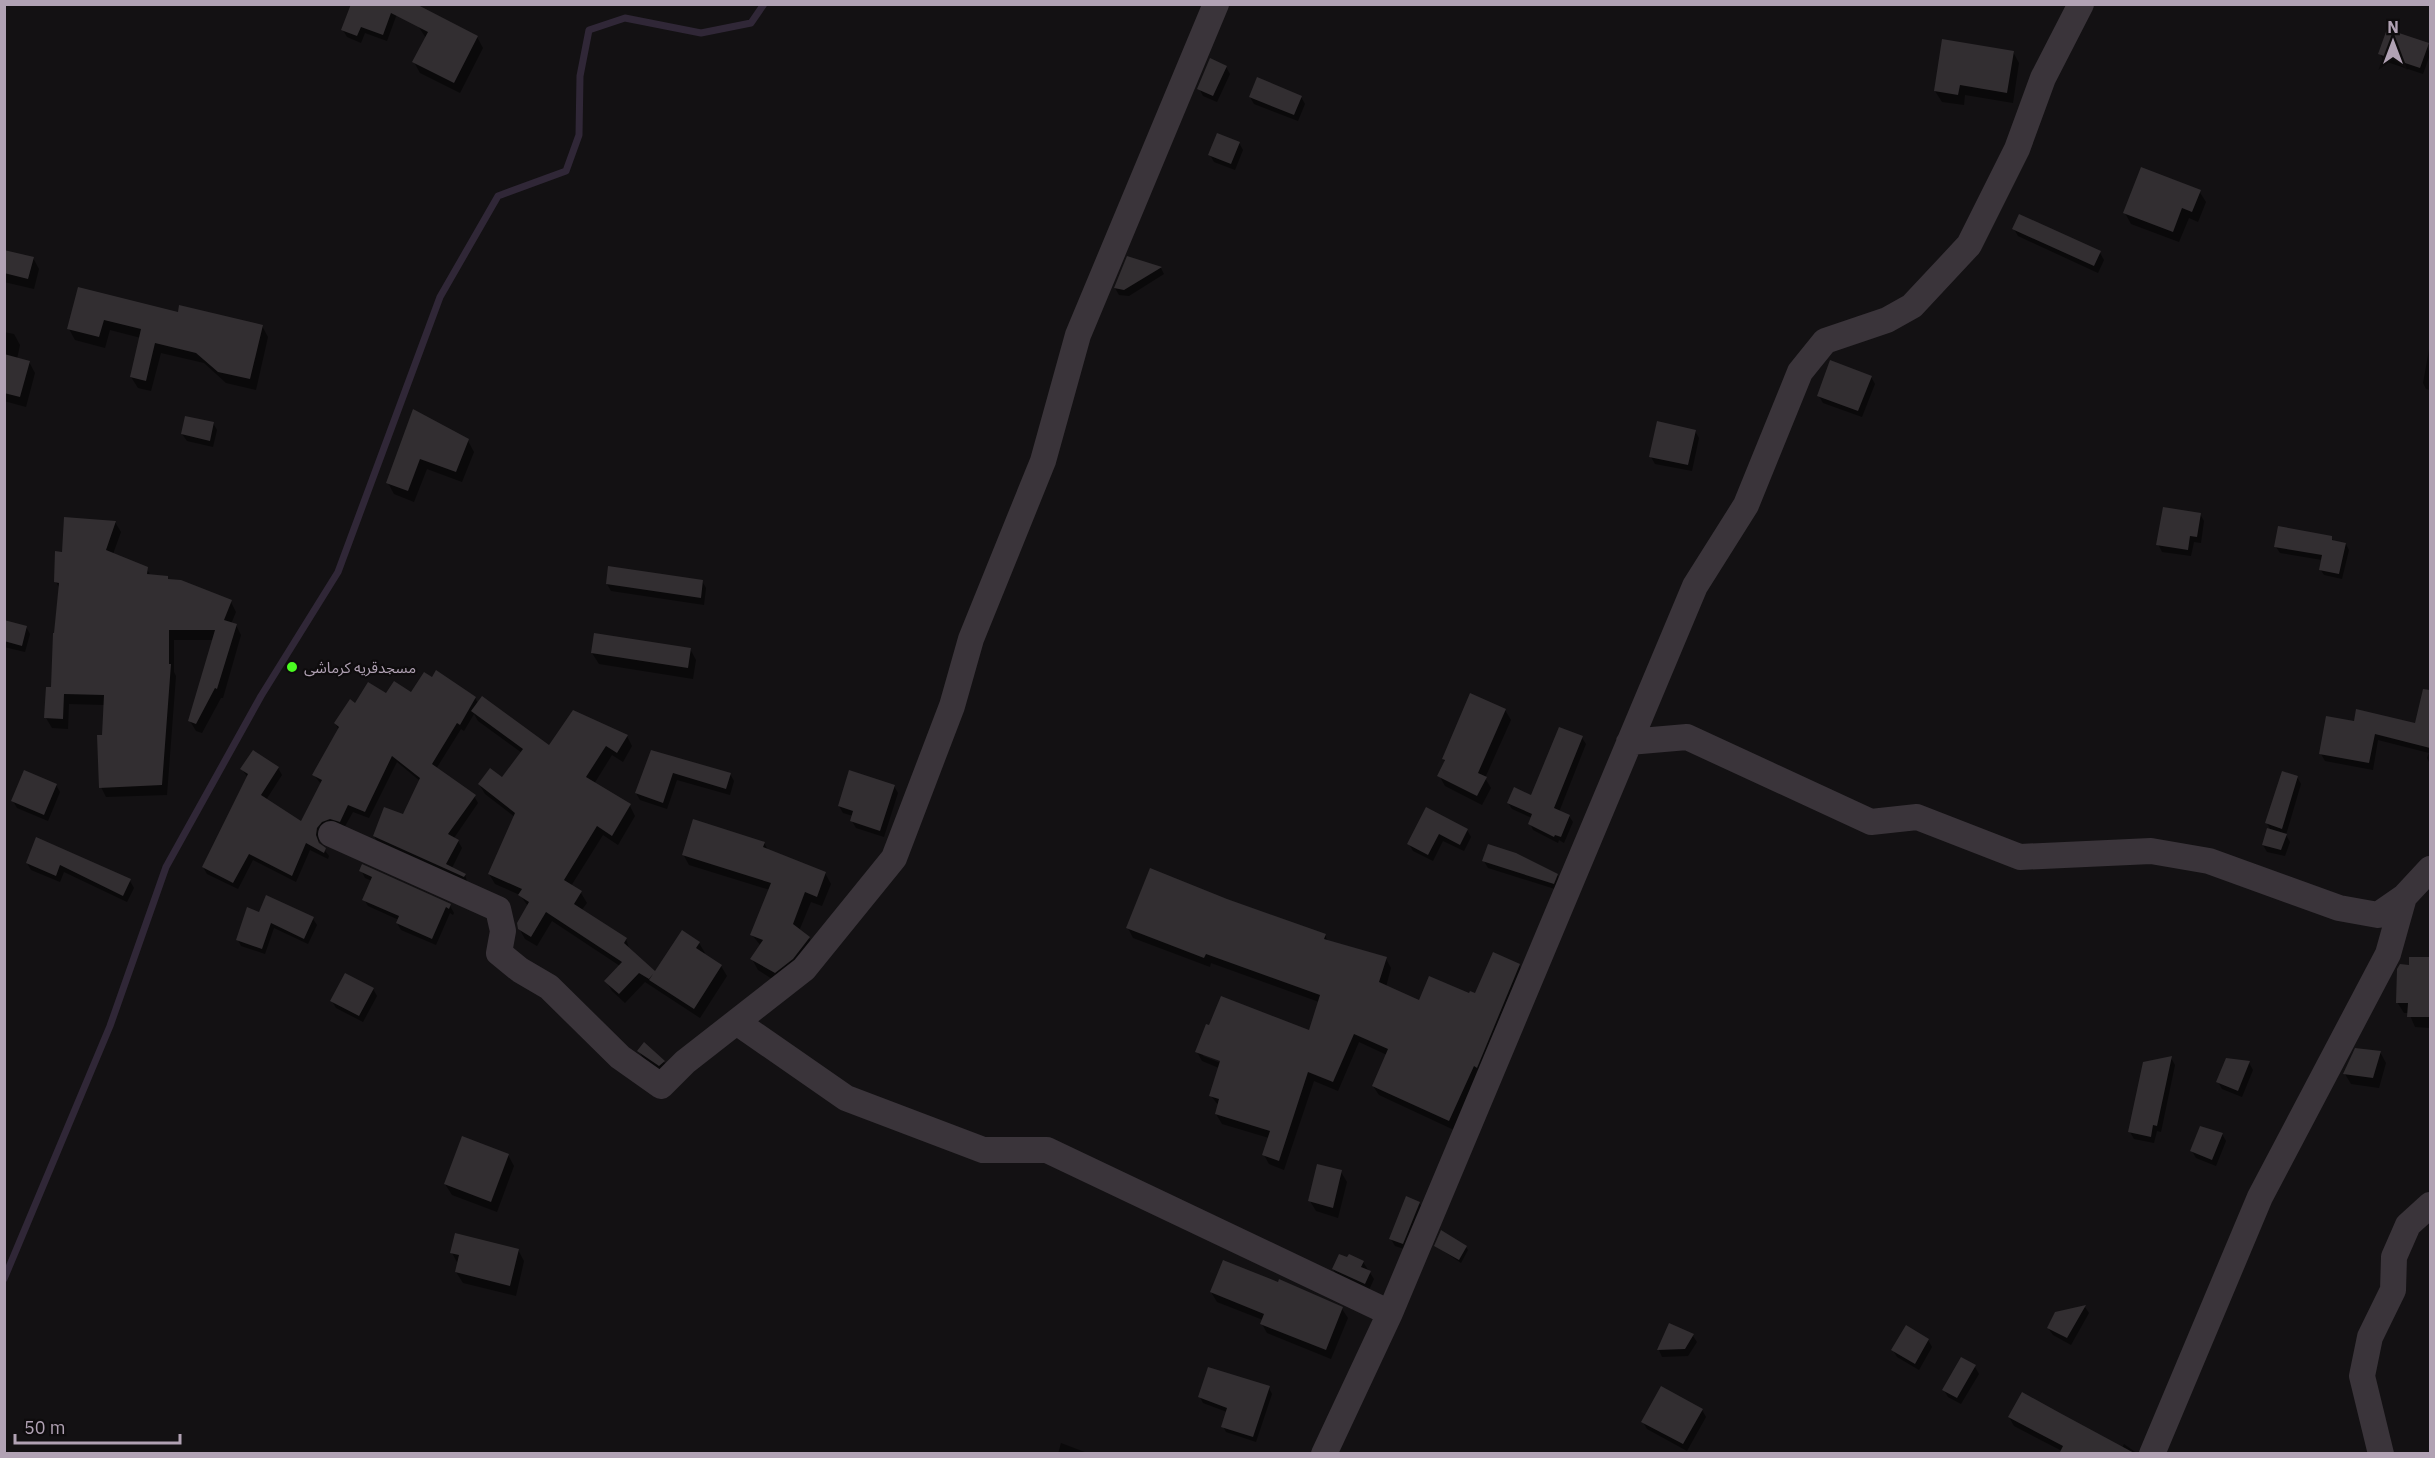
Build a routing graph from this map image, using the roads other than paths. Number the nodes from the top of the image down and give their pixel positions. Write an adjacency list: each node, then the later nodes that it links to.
1 (1216, 4): 7 (street)
2 (2081, 4): 3 (street)
3 (1629, 741): 6 (street); 9 (street)
4 (331, 834): 7 (street)
5 (2430, 870): 6 (street)
6 (2404, 897): 11 (street)
7 (738, 1023): 9 (street)
8 (2430, 1205): 12 (street)
9 (1390, 1313): 10 (street)
10 (1324, 1454)
11 (2152, 1454)
12 (2381, 1454)

